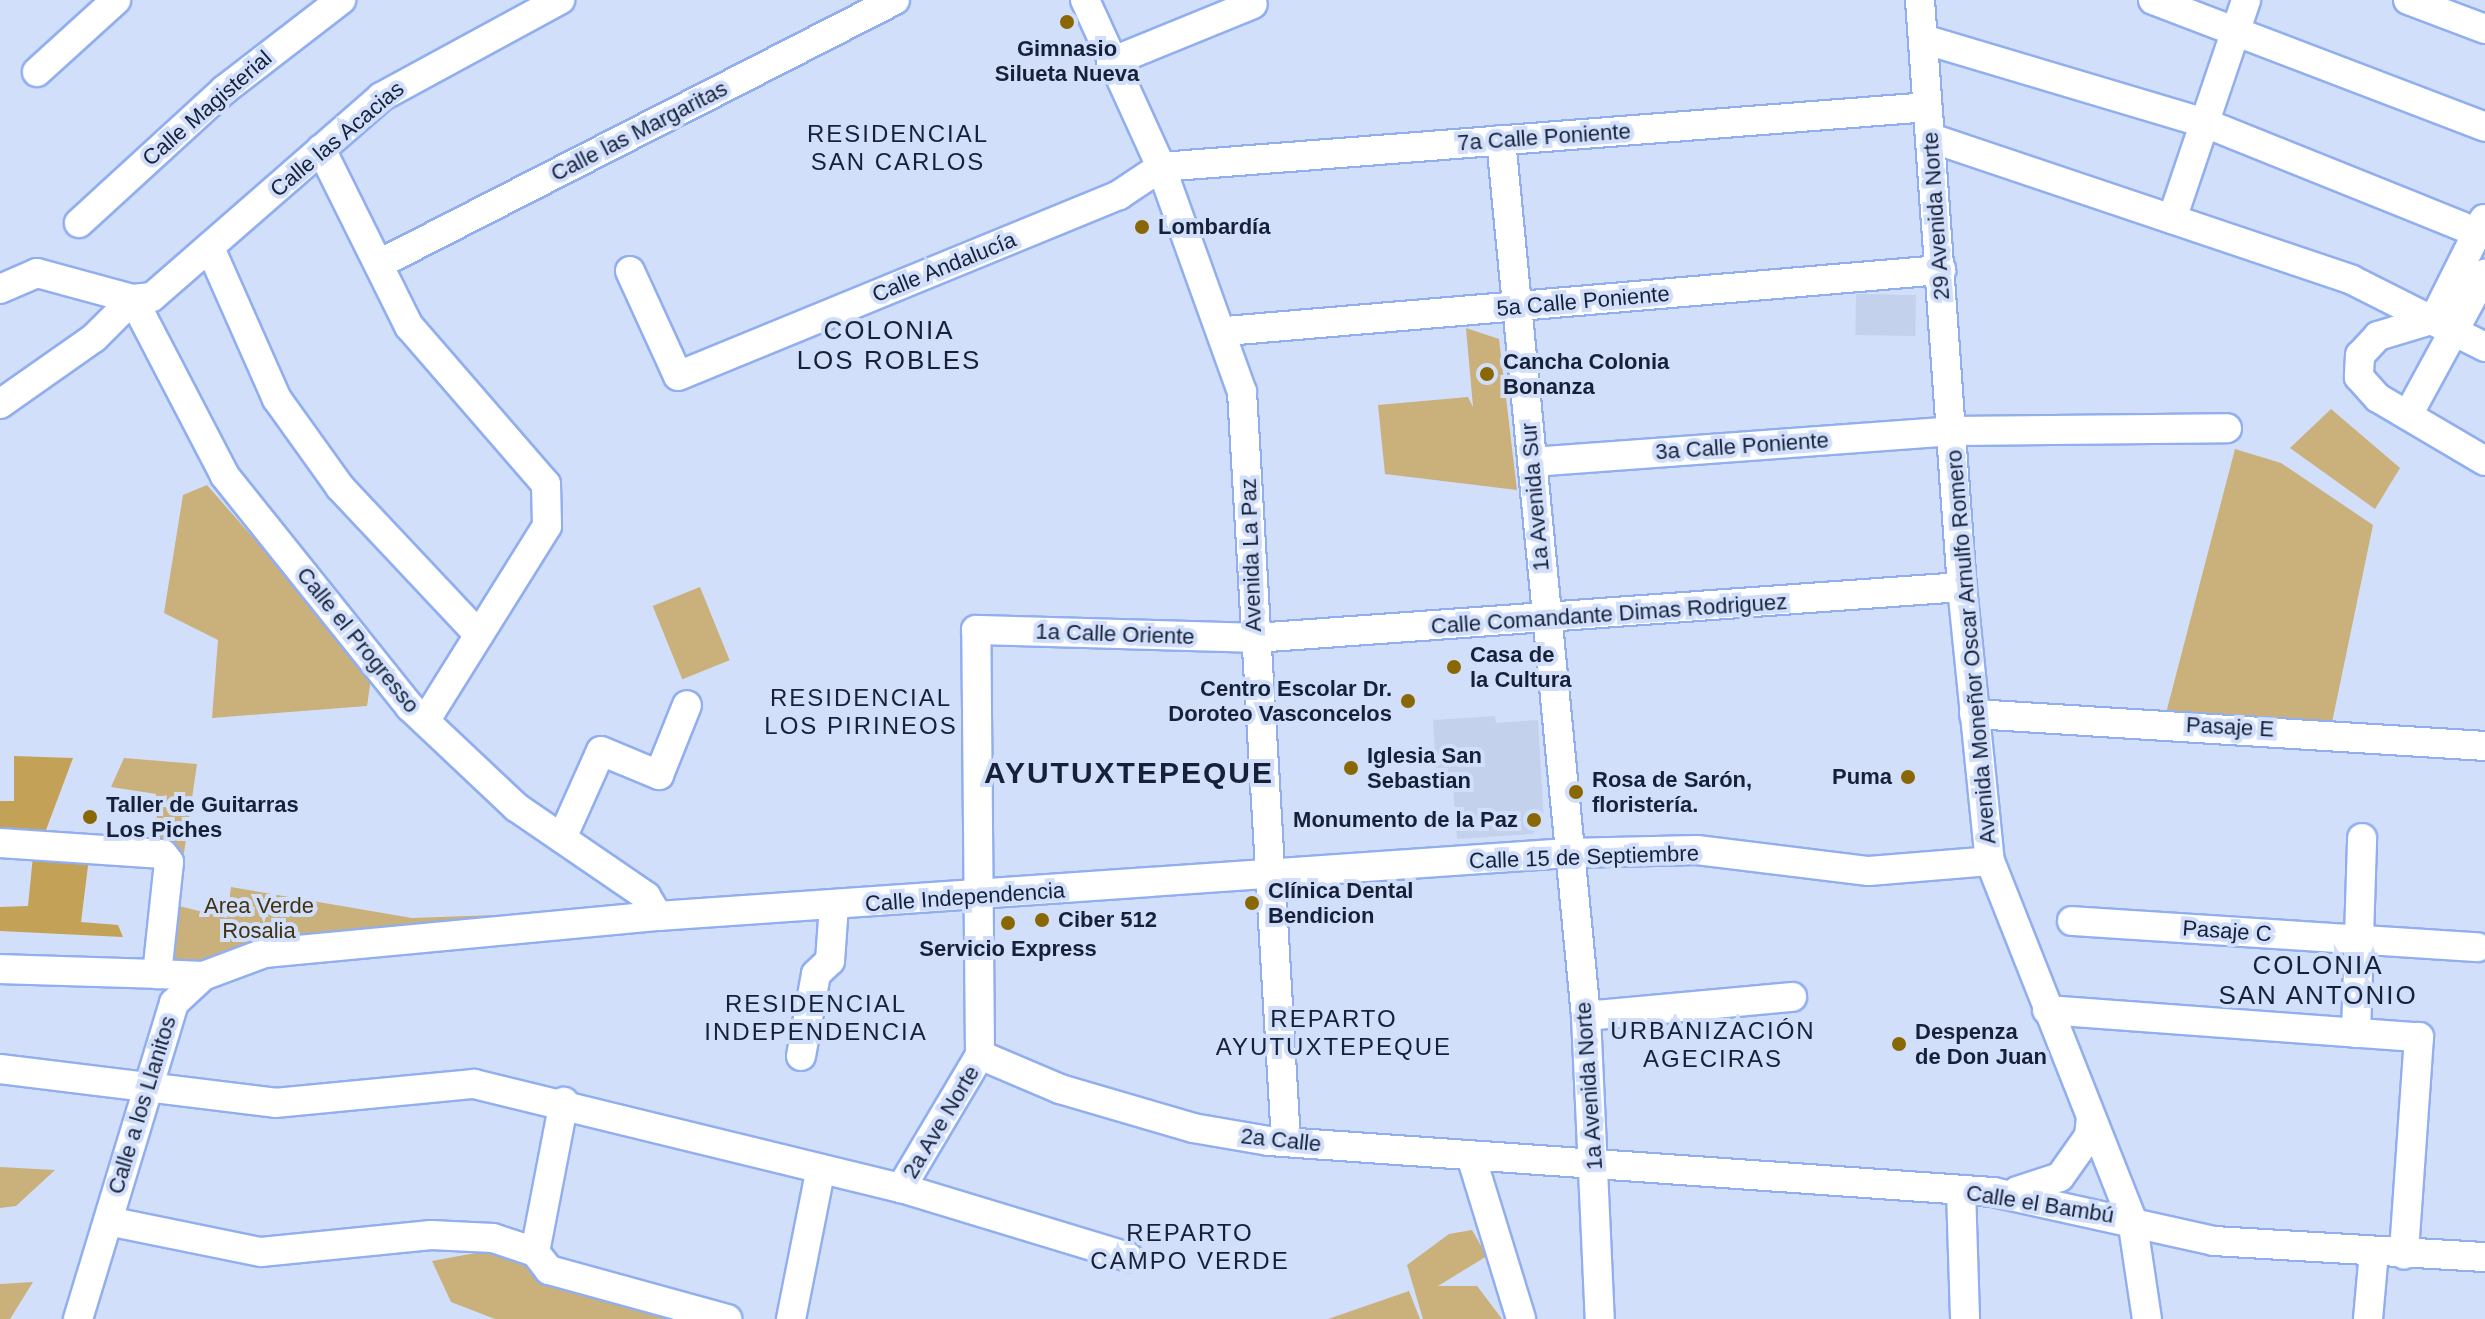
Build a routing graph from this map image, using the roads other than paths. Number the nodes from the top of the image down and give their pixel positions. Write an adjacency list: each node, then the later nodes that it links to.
1 (116, 0): 15 (street)
2 (341, 0): 24 (street, Calle Magisterial)
3 (560, 0): 21 (street, Calle las Acacias)
4 (895, 0): 27 (street, Calle las Margaritas)
5 (1085, 0): 14 (street, Avenida La Paz)
6 (1920, 0): 13 (street, 29 Avenida Norte)
7 (2153, 0): 12 (street)
8 (2246, 0): 12 (street)
9 (2408, 0): 11 (street)
10 (1253, 4): 14 (street)
11 (2485, 29)
12 (2234, 36): 17 (street); 18 (street)
13 (1923, 39): 16 (street, 29 Avenida Norte); 17 (street)
14 (1111, 62): 22 (street, Avenida La Paz)
15 (37, 72)
16 (1928, 107): 19 (street, 29 Avenida Norte); 20 (street, 7a Calle Poniente)
17 (2205, 123): 23 (street); 25 (street)
18 (2485, 127)
19 (1931, 138): 23 (street); 28 (street, 29 Avenida Norte)
20 (1501, 140): 22 (street, 7a Calle Poniente); 35 (street, 1a Avenida Sur)
21 (321, 149): 26 (street, Calle las Acacias); 27 (street)
22 (1161, 167): 29 (street, Calle Andalucía); 37 (street, Avenida La Paz)
23 (2172, 219): 36 (street)
24 (79, 223)
25 (2480, 224): 36 (street)
26 (210, 248): 34 (street, Calle las Acacias); 47 (street)
27 (383, 262): 47 (street)
28 (1941, 270): 35 (street, 5a Calle Poniente); 42 (street, 29 Avenida Norte)
29 (630, 271)
30 (0, 273): 31 (street)
31 (37, 273): 33 (street); 34 (street)
32 (2485, 274): 36 (street)
33 (0, 289)
34 (133, 299): 39 (street); 51 (street, Calle el Progresso)
35 (1517, 307): 37 (street, 5a Calle Poniente); 44 (street, 1a Avenida Sur)
36 (2444, 324): 38 (street); 40 (street); 40 (street)
37 (1226, 331): 48 (street, Avenida La Paz)
38 (2485, 347)
39 (0, 404)
40 (2408, 415): 43 (street)
41 (2227, 428): 42 (street, 3a Calle Poniente)
42 (1953, 431): 44 (street, 3a Calle Poniente); 45 (street, Avenida Moneñor Oscar Arnulfo Romero)
43 (2485, 461)
44 (1532, 462): 46 (street, 1a Avenida Sur)
45 (1962, 587): 46 (street, Calle Comandante Dimas Rodriguez); 50 (street, Avenida Moneñor Oscar Arnulfo Romero)
46 (1545, 620): 48 (street, Calle Comandante Dimas Rodriguez); 56 (street, 1a Avenida Sur)
47 (478, 634): 51 (street)
48 (1255, 638): 58 (street, Avenida La Paz); 59 (street, 1a Calle Oriente)
49 (687, 705): 53 (street)
50 (1974, 714): 52 (street, Pasaje E); 57 (street, Avenida Moneñor Oscar Arnulfo Romero)
51 (425, 721): 53 (street, Calle el Progresso)
52 (2485, 746)
53 (562, 838): 61 (street, Calle el Progresso)
54 (2362, 838): 63 (street)
55 (0, 843): 66 (street)
56 (1568, 853): 57 (street, Calle 15 de Septiembre); 58 (street, Calle 15 de Septiembre); 70 (street, 1a Avenida Norte)
57 (1990, 861): 69 (street, Avenida Moneñor Oscar Arnulfo Romero)
58 (1272, 876): 59 (street, Calle Independencia); 78 (street, Avenida La Paz)
59 (975, 897): 60 (street, Calle Independencia); 72 (street)
60 (834, 905): 61 (street, Calle Independencia); 73 (street)
61 (658, 916): 67 (street, Calle a los Llanitos)
62 (2072, 921): 63 (street, Pasaje C)
63 (2359, 939): 64 (street, Pasaje C); 71 (street)
64 (2477, 947)
65 (0, 969): 66 (street)
66 (157, 974): 67 (street)
67 (203, 976): 75 (street, Calle a los Llanitos)
68 (1792, 997): 70 (street)
69 (2047, 1010): 71 (street); 77 (street, Avenida Moneñor Oscar Arnulfo Romero)
70 (1586, 1016): 80 (street, 1a Avenida Norte)
71 (2356, 1033): 89 (street)
72 (980, 1055): 78 (street, 2a Calle); 82 (street, 2a Ave Norte)
73 (801, 1056)
74 (0, 1069): 75 (street)
75 (143, 1089): 76 (street); 86 (street, Calle a los Llanitos)
76 (564, 1102): 81 (street); 87 (street)
77 (2091, 1118): 84 (street); 85 (street, Avenida Moneñor Oscar Arnulfo Romero)
78 (1286, 1141): 79 (street, 2a Calle)
79 (1471, 1156): 80 (street, 2a Calle); 95 (street)
80 (1593, 1160): 83 (street, Calle el Bambú); 96 (street, 1a Avenida Norte)
81 (820, 1172): 82 (street); 94 (street)
82 (901, 1188): 90 (street)
83 (1961, 1190): 84 (street, Calle el Bambú); 97 (street)
84 (1993, 1192): 85 (street, Calle el Bambú)
85 (2132, 1219): 88 (street, Calle el Bambú); 98 (street, Avenida Moneñor Oscar Arnulfo Romero)
86 (108, 1221): 87 (street); 92 (street, Calle a los Llanitos)
87 (535, 1252): 93 (street)
88 (2374, 1252): 89 (street, Calle el Bambú); 99 (street)
89 (2404, 1254): 91 (street, Calle el Bambú)
90 (1128, 1257)
91 (2485, 1257)
92 (78, 1319)
93 (727, 1319)
94 (791, 1319)
95 (1521, 1319)
96 (1600, 1319)
97 (1965, 1319)
98 (2147, 1319)
99 (2368, 1319)

